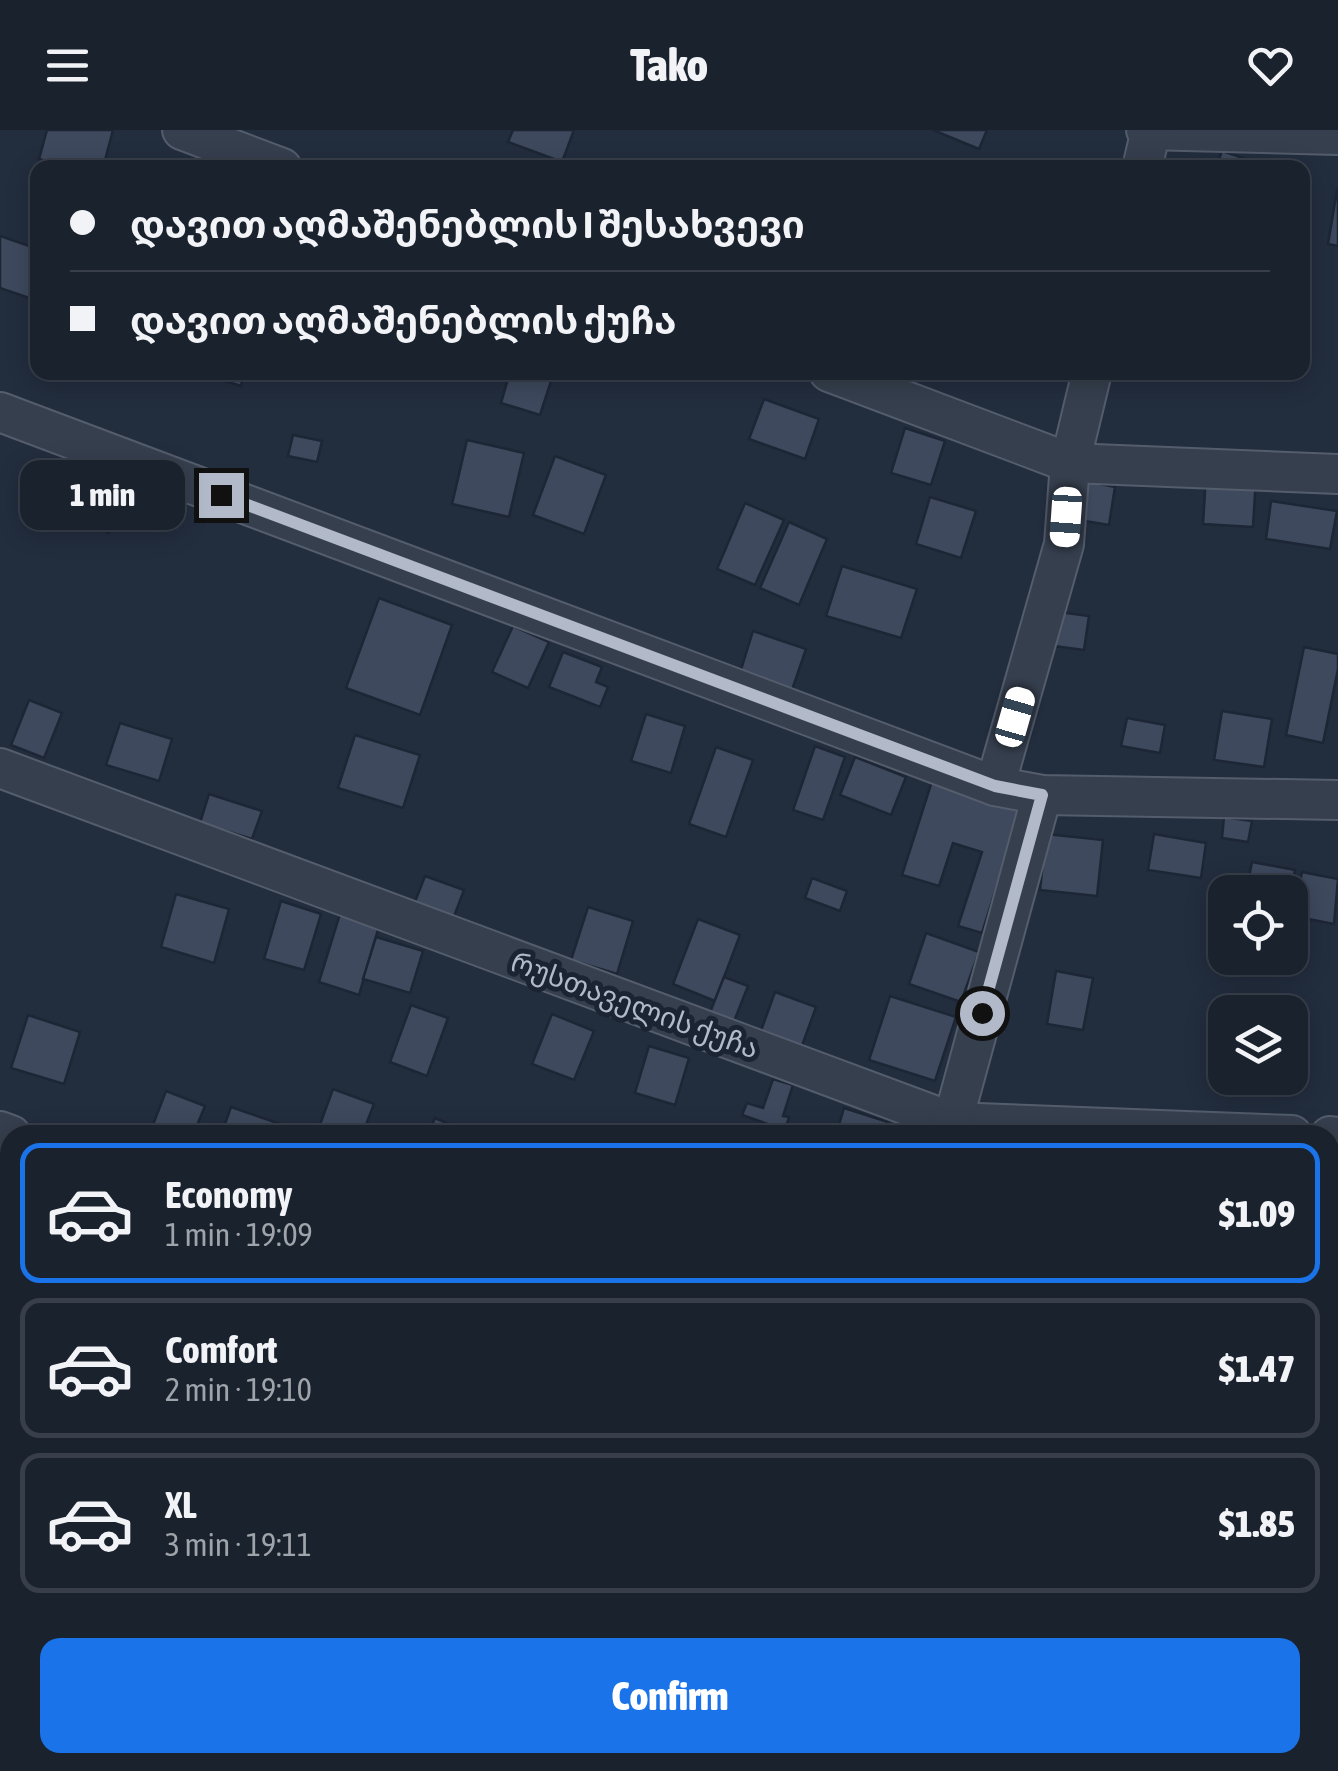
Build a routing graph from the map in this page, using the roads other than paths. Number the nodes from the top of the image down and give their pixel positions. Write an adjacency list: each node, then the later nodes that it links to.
1 (182, 130): 4 (street)
2 (1338, 135): 3 (street)
3 (1148, 140)
4 (261, 160)
5 (850, 380): 8 (street)
6 (1090, 380): 8 (street)
7 (0, 412): 11 (street)
8 (1070, 463): 9 (street); 11 (street)
9 (1338, 474)
10 (0, 768): 14 (street, რუსთაველის ქუჩა)
11 (995, 786): 12 (street)
12 (1042, 795): 13 (street); 15 (street)
13 (1338, 800)
14 (939, 1125)
15 (951, 1125)

